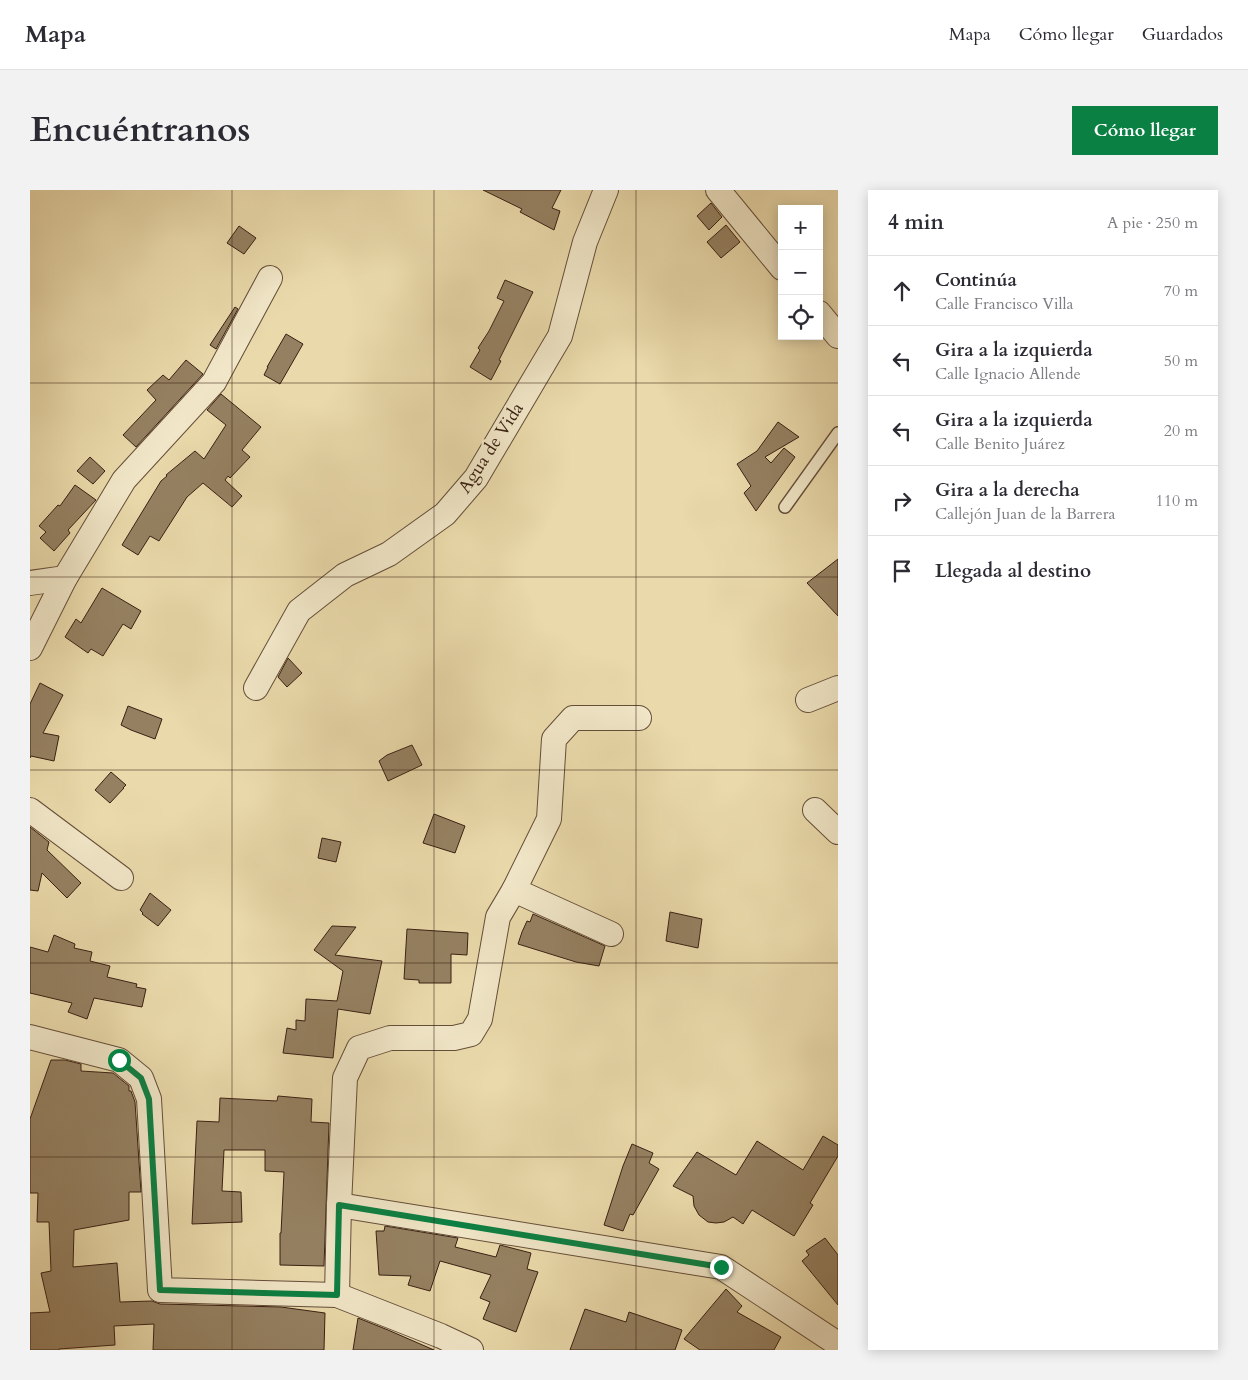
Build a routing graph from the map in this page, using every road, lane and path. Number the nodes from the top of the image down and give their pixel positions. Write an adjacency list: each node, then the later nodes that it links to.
1 (606, 190): 12 (street, Agua de Vida)
2 (718, 190): 3 (street)
3 (778, 263)
4 (270, 278): 9 (street)
5 (823, 318): 6 (street)
6 (838, 336)
7 (838, 433): 8 (lane)
8 (785, 507)
9 (65, 578): 10 (street); 11 (street)
10 (30, 583)
11 (30, 648)
12 (256, 688)
13 (838, 688): 14 (street)
14 (808, 700)
15 (639, 718): 20 (street)
16 (30, 810): 19 (street)
17 (815, 810): 18 (street)
18 (838, 832)
19 (121, 878)
20 (514, 890): 21 (street); 23 (street)
21 (611, 934)
22 (30, 1037): 24 (street)
23 (339, 1205): 24 (street); 26 (street)
24 (337, 1295): 25 (street)
25 (440, 1343): 27 (street)
26 (838, 1344)
27 (471, 1350)

